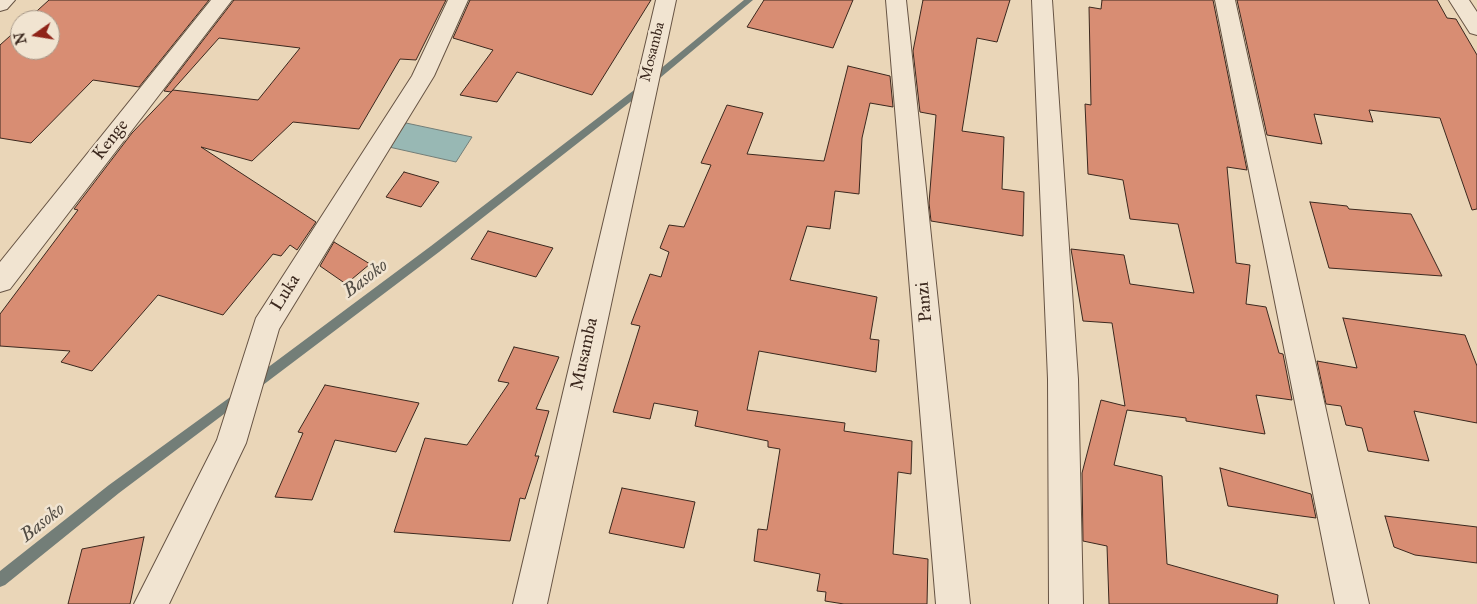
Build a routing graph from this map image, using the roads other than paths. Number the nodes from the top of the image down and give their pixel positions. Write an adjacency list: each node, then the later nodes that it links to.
1 (5, 0): 9 (street)
2 (222, 0): 12 (street, Kenge)
3 (458, 0): 13 (street, Luka)
4 (666, 0): 11 (street, Mosamba)
5 (896, 0): 15 (street, Panzi)
6 (1042, 0): 16 (street)
7 (1225, 0): 17 (street)
8 (1459, 0): 10 (street)
9 (0, 5)
10 (1477, 28)
11 (640, 105): 14 (street, Musamba)
12 (0, 281)
13 (151, 604)
14 (530, 604)
15 (953, 604)
16 (1066, 604)
17 (1352, 604)

